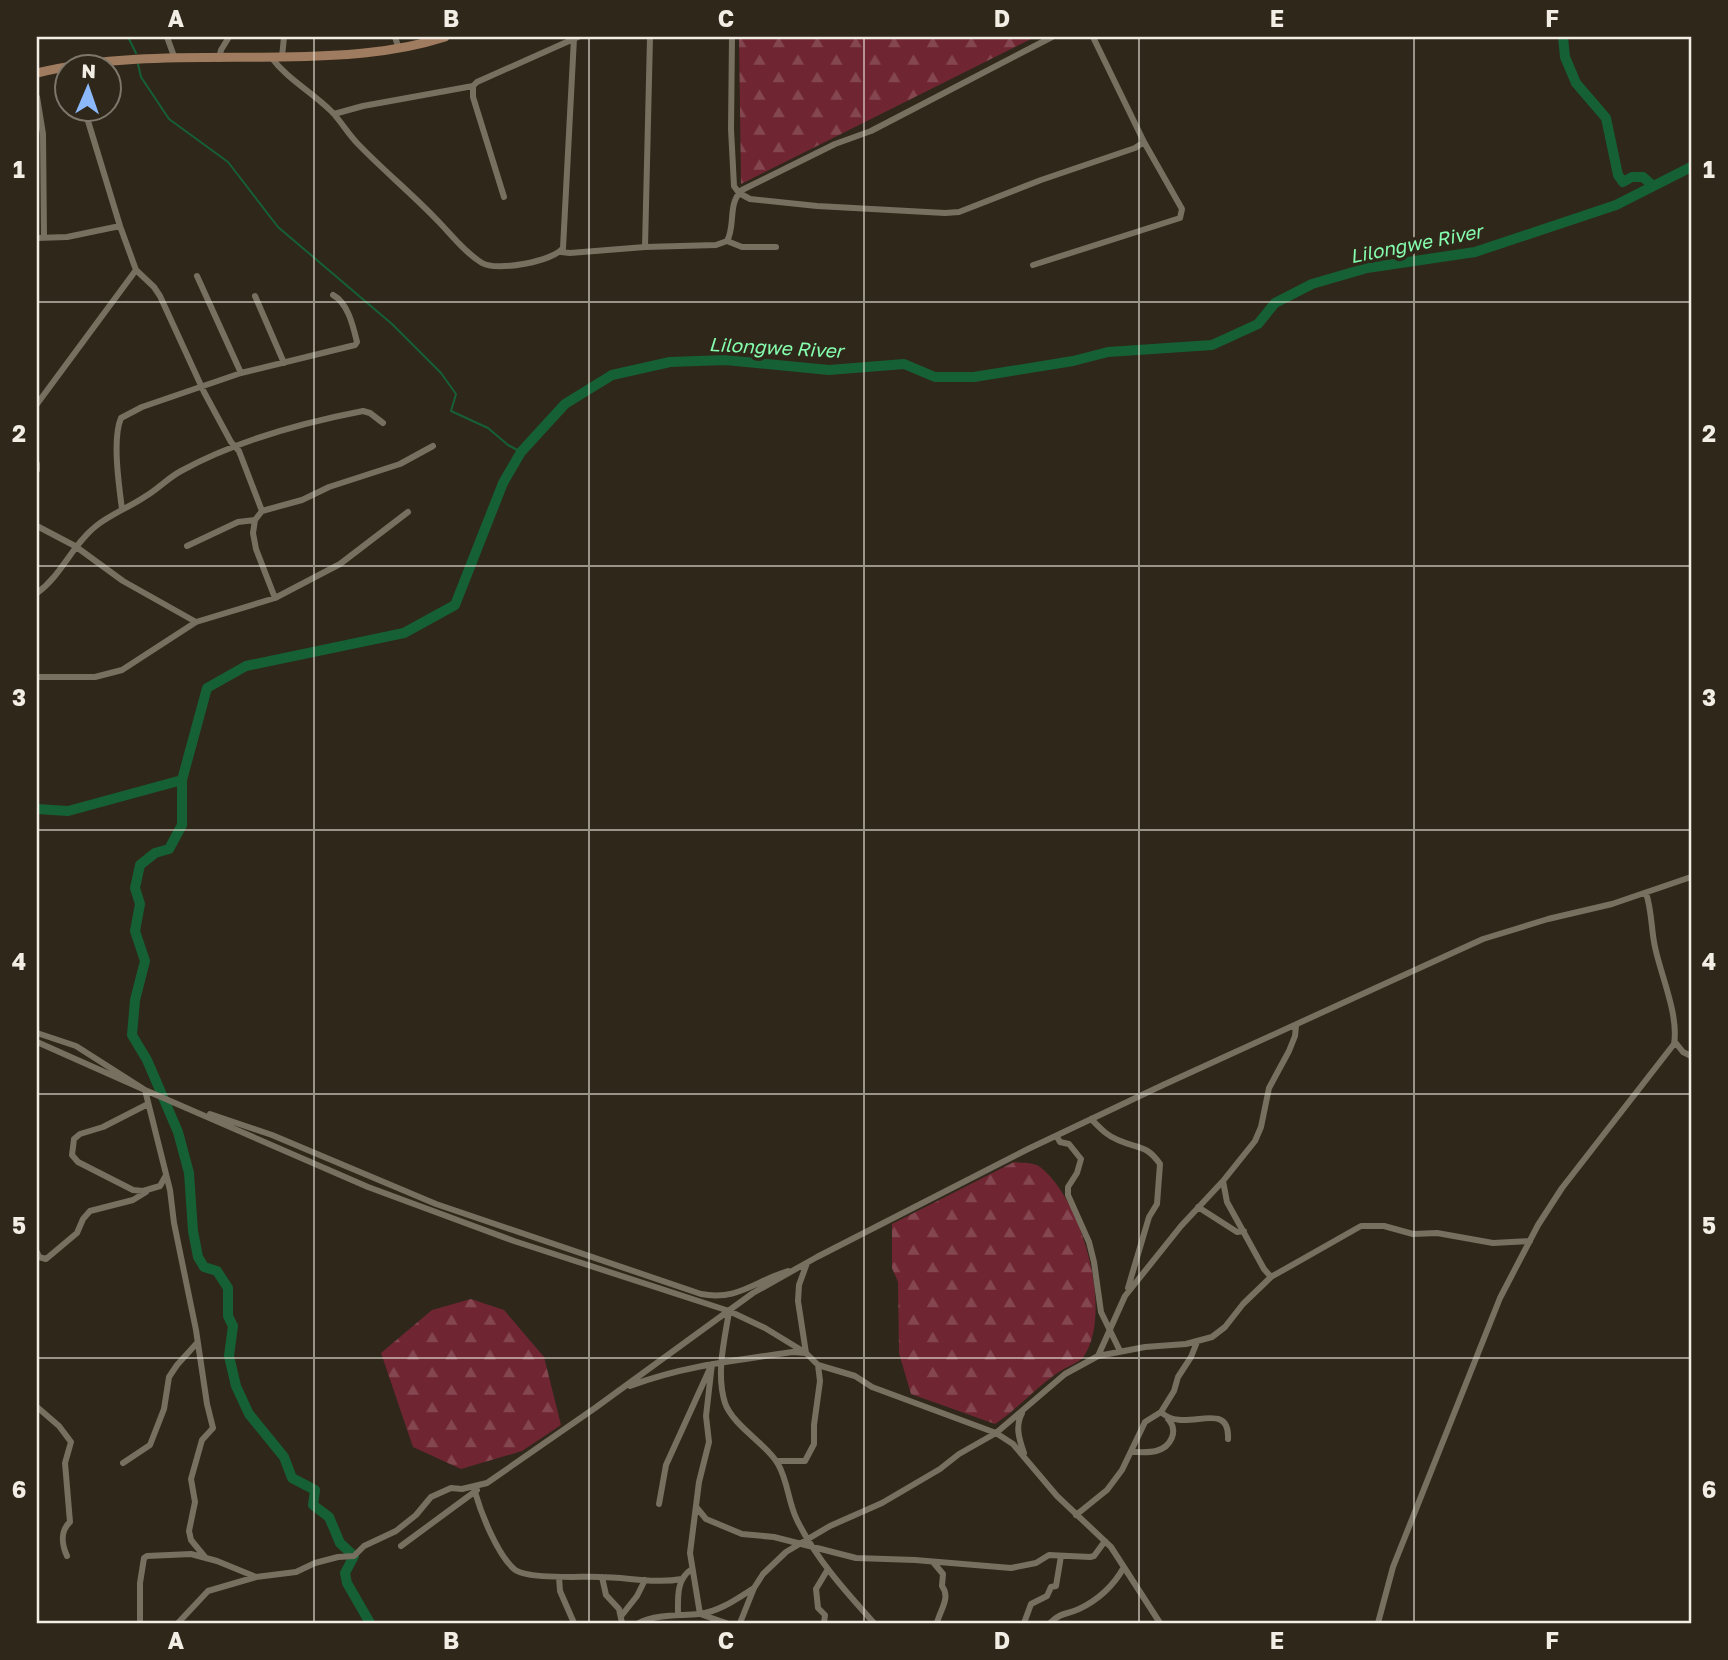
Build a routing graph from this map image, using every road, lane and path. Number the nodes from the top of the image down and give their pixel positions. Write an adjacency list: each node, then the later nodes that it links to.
1 (167, 37): 14 (street)
2 (229, 37): 15 (street)
3 (284, 37): 13 (street)
4 (395, 37): 11 (street)
5 (445, 37): 11 (main road)
6 (650, 37): 27 (street)
7 (732, 37): 22 (street)
8 (1052, 37): 22 (street)
9 (1093, 37): 21 (street)
10 (575, 38): 17 (street); 29 (street)
11 (399, 49): 13 (main road)
12 (271, 57): 13 (main road); 15 (main road); 19 (street)
13 (282, 57)
14 (175, 59): 15 (main road); 16 (main road)
15 (219, 59)
16 (122, 63)
17 (472, 86): 19 (street); 23 (street)
18 (37, 97): 25 (street)
19 (334, 114): 29 (street)
20 (88, 122): 24 (street)
21 (1144, 142): 22 (street); 30 (street)
22 (738, 194): 26 (street)
23 (504, 197)
24 (120, 226): 25 (street); 31 (street)
25 (40, 238)
26 (727, 241): 27 (street); 28 (street)
27 (645, 247): 29 (street)
28 (776, 247)
29 (561, 252)
30 (1033, 265)
31 (136, 270): 37 (street); 38 (street)
32 (197, 276): 36 (street)
33 (333, 295): 35 (street)
34 (255, 296): 35 (street)
35 (284, 363): 36 (street)
36 (242, 373): 37 (street)
37 (201, 386): 40 (street); 44 (street)
38 (37, 404)
39 (383, 423): 40 (street)
40 (236, 446): 44 (street); 45 (street)
41 (433, 446): 45 (street)
42 (37, 464): 43 (street)
43 (37, 470)
44 (122, 509): 49 (street)
45 (262, 511): 47 (street)
46 (408, 512): 52 (street)
47 (255, 520): 50 (street); 52 (street)
48 (37, 526): 49 (street)
49 (75, 546): 51 (street); 53 (street)
50 (187, 546)
51 (37, 593)
52 (275, 598): 53 (street)
53 (196, 622): 54 (street)
54 (37, 677)
55 (1691, 877): 56 (street)
56 (1646, 893): 57 (street); 60 (street)
57 (1296, 1026): 65 (street); 68 (street)
58 (37, 1032): 62 (street)
59 (37, 1042): 62 (street)
60 (1675, 1042): 61 (street); 72 (street)
61 (1691, 1055)
62 (145, 1090): 63 (street); 64 (street)
63 (178, 1103): 75 (street); 78 (street)
64 (148, 1104): 67 (street); 69 (street)
65 (1091, 1119): 66 (street); 77 (street)
66 (1056, 1136): 74 (street); 79 (street)
67 (166, 1176): 69 (street); 81 (street)
68 (1223, 1181): 70 (street); 71 (street)
69 (151, 1189): 73 (street)
70 (1198, 1208): 71 (street); 77 (street)
71 (1244, 1231): 76 (street)
72 (1530, 1241): 76 (street); 137 (street)
73 (37, 1252)
74 (808, 1262): 75 (street); 83 (street)
75 (800, 1267): 78 (street)
76 (1271, 1277): 80 (street)
77 (1125, 1296): 79 (street)
78 (729, 1311): 83 (street); 85 (street); 88 (street)
79 (1109, 1331): 82 (street); 84 (street)
80 (1197, 1342): 82 (street); 91 (street)
81 (197, 1343): 98 (street); 111 (street)
82 (1120, 1351): 84 (street)
83 (806, 1353): 85 (street); 87 (street)
84 (1098, 1356): 90 (street)
85 (720, 1363): 86 (street); 97 (street)
86 (712, 1364): 88 (street); 101 (street); 102 (street)
87 (818, 1365): 93 (street); 97 (street)
88 (621, 1390): 99 (street)
89 (37, 1407): 109 (street)
90 (1023, 1411): 93 (street); 96 (street)
91 (1161, 1412): 92 (street); 95 (street)
92 (1167, 1418): 94 (street); 95 (street)
93 (996, 1433): 96 (street); 104 (street)
94 (1228, 1439)
95 (1131, 1452): 103 (street)
96 (1026, 1459): 103 (street)
97 (777, 1461): 104 (street)
98 (123, 1462)
99 (487, 1483): 100 (street); 116 (street)
100 (475, 1492): 107 (street); 117 (street)
101 (659, 1504)
102 (697, 1508): 106 (street); 114 (street)
103 (1076, 1515): 105 (street)
104 (807, 1538): 106 (street); 108 (street)
105 (1105, 1541): 110 (street); 113 (street)
106 (799, 1543): 108 (street); 121 (street)
107 (401, 1546)
108 (813, 1546): 112 (street); 115 (street)
109 (67, 1556)
110 (1061, 1556): 112 (street); 134 (street)
111 (205, 1557): 116 (street); 126 (street)
112 (933, 1561): 133 (street)
113 (1124, 1567): 135 (street); 136 (street)
114 (691, 1569): 119 (street); 123 (street)
115 (828, 1569): 131 (street); 132 (street)
116 (256, 1577): 125 (street)
117 (559, 1577): 118 (street); 127 (street)
118 (602, 1577): 120 (street); 124 (street)
119 (682, 1579): 120 (street); 122 (street)
120 (645, 1580): 124 (street)
121 (754, 1588): 123 (street); 130 (street)
122 (678, 1614): 123 (street); 128 (street)
123 (700, 1614): 129 (street)
124 (622, 1619)
125 (181, 1622)
126 (140, 1623)
127 (574, 1623)
128 (639, 1623)
129 (726, 1623)
130 (740, 1623)
131 (824, 1623)
132 (874, 1623)
133 (937, 1623)
134 (1024, 1623)
135 (1050, 1623)
136 (1160, 1623)
137 (1378, 1623)

